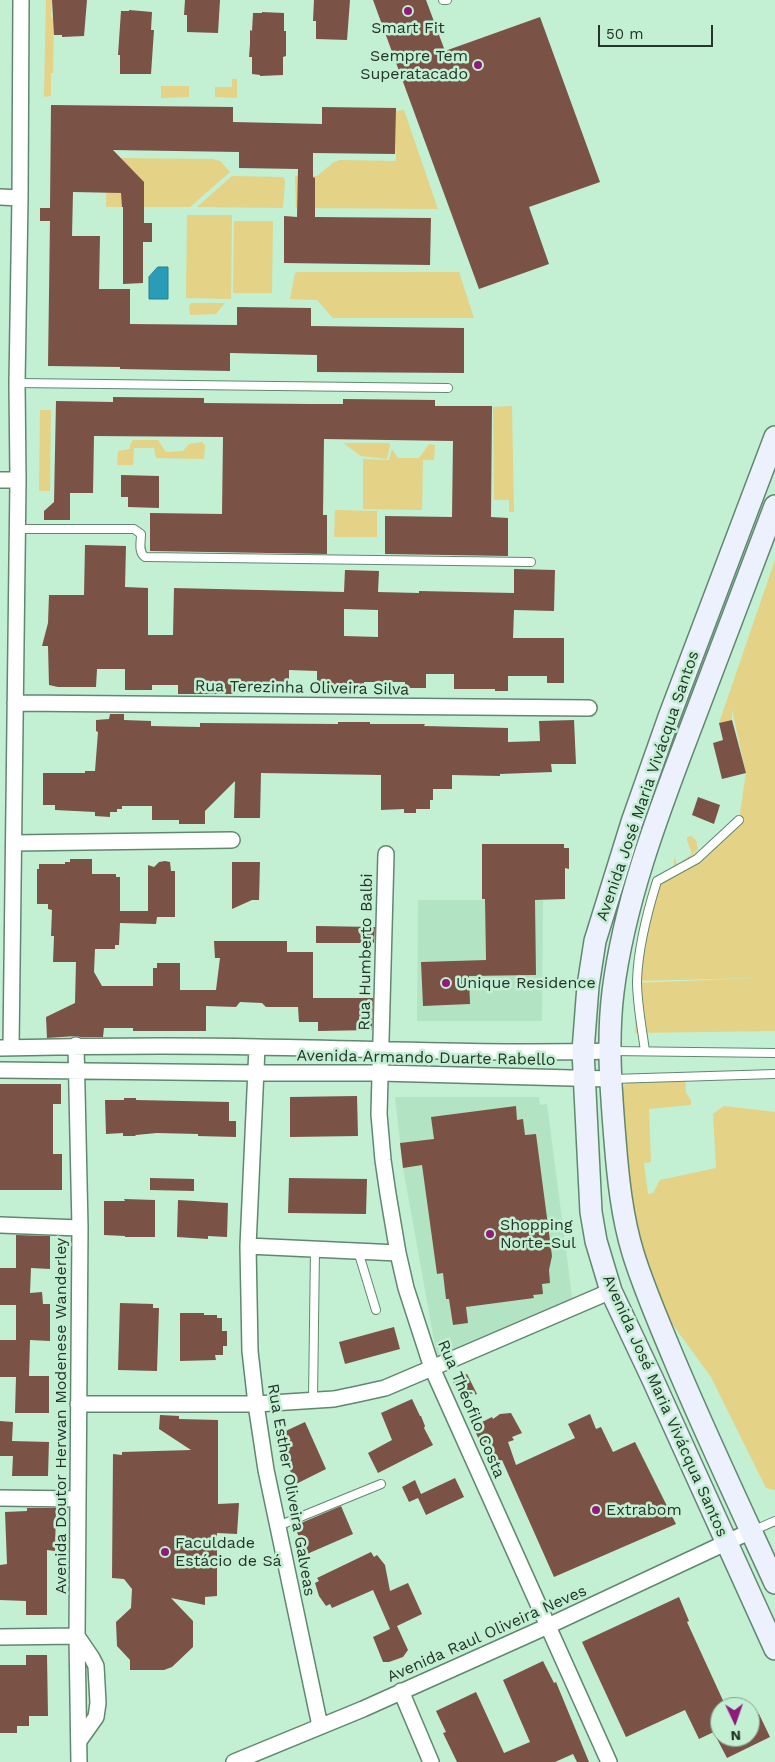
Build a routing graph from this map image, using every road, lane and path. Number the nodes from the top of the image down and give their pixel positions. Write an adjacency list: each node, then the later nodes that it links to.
1 (21, 0): 3 (street)
2 (0, 197): 3 (street)
3 (20, 198): 4 (street)
4 (18, 383): 5 (lane); 8 (street)
5 (448, 388)
6 (775, 437): 25 (main road, Avenida José Maria Vivácqua Santos)
7 (0, 480): 8 (street)
8 (18, 480): 10 (street)
9 (775, 506): 23 (main road, Avenida José Maria Vivácqua Santos)
10 (17, 529): 11 (lane); 12 (street)
11 (532, 562)
12 (15, 703): 13 (street, Rua Terezinha Oliveira Silva); 14 (street)
13 (589, 708)
14 (7, 765): 17 (street)
15 (739, 820): 24 (lane)
16 (232, 840): 17 (street)
17 (14, 843): 21 (street)
18 (386, 854): 22 (street, Rua Humberto Balbi)
19 (76, 1045): 20 (street, Avenida Armando Duarte Rabello); 21 (street, Avenida Armando Duarte Rabello); 28 (street)
20 (257, 1047): 22 (street, Avenida Armando Duarte Rabello); 30 (street, Rua Esther Oliveira Galveas)
21 (6, 1048)
22 (382, 1050): 25 (street, Avenida Armando Duarte Rabello); 29 (street, Rua Théofilo Costa)
23 (610, 1051): 24 (lane, Avenida Armando Duarte Rabello); 25 (street, Avenida Armando Duarte Rabello); 33 (main road, Avenida José Maria Vivácqua Santos)
24 (645, 1051): 26 (lane, Avenida Armando Duarte Rabello)
25 (583, 1052): 32 (main road, Avenida José Maria Vivácqua Santos)
26 (775, 1053)
27 (0, 1070): 28 (street, Avenida Armando Duarte Rabello)
28 (76, 1070): 30 (street, Avenida Armando Duarte Rabello); 35 (street, Avenida Doutor Herwan Modenese Wanderley)
29 (380, 1072): 30 (street, Avenida Armando Duarte Rabello); 32 (street, Avenida Armando Duarte Rabello); 39 (street, Rua Théofilo Costa)
30 (256, 1073): 36 (street, Rua Esther Oliveira Galveas)
31 (775, 1074): 33 (lane, Avenida Armando Duarte Rabello)
32 (584, 1078): 33 (street, Avenida Armando Duarte Rabello); 40 (main road, Avenida José Maria Vivácqua Santos)
33 (610, 1079): 51 (main road, Avenida José Maria Vivácqua Santos)
34 (0, 1225): 35 (street)
35 (80, 1228): 44 (street, Avenida Doutor Herwan Modenese Wanderley)
36 (248, 1246): 37 (street); 45 (street, Rua Esther Oliveira Galveas)
37 (315, 1249): 38 (street); 43 (lane)
38 (358, 1251): 39 (street); 41 (lane)
39 (398, 1253): 42 (street, Rua Théofilo Costa)
40 (611, 1291): 42 (street); 52 (main road, Avenida José Maria Vivácqua Santos)
41 (376, 1310)
42 (432, 1368): 43 (street); 54 (street, Rua Théofilo Costa)
43 (313, 1400): 45 (street)
44 (78, 1404): 45 (street); 48 (street, Avenida Doutor Herwan Modenese Wanderley)
45 (256, 1404): 50 (street, Rua Esther Oliveira Galveas)
46 (381, 1484): 50 (lane)
47 (0, 1498): 48 (street)
48 (77, 1499): 55 (street, Avenida Doutor Herwan Modenese Wanderley)
49 (775, 1521): 51 (lane)
50 (278, 1526): 59 (street, Rua Esther Oliveira Galveas)
51 (751, 1531): 52 (street, Avenida Raul Oliveira Neves); 53 (main road, Avenida José Maria Vivácqua Santos)
52 (726, 1544): 54 (street, Avenida Raul Oliveira Neves); 57 (main road, Avenida José Maria Vivácqua Santos)
53 (775, 1583)
54 (548, 1626): 58 (street, Avenida Raul Oliveira Neves); 63 (street, Rua Théofilo Costa)
55 (77, 1636): 56 (street); 61 (street, Avenida Doutor Herwan Modenese Wanderley)
56 (0, 1637)
57 (775, 1649)
58 (401, 1692): 59 (street, Avenida Raul Oliveira Neves); 62 (street)
59 (320, 1726): 60 (street, Avenida Raul Oliveira Neves)
60 (242, 1761)
61 (79, 1762)
62 (432, 1762)
63 (609, 1762)

